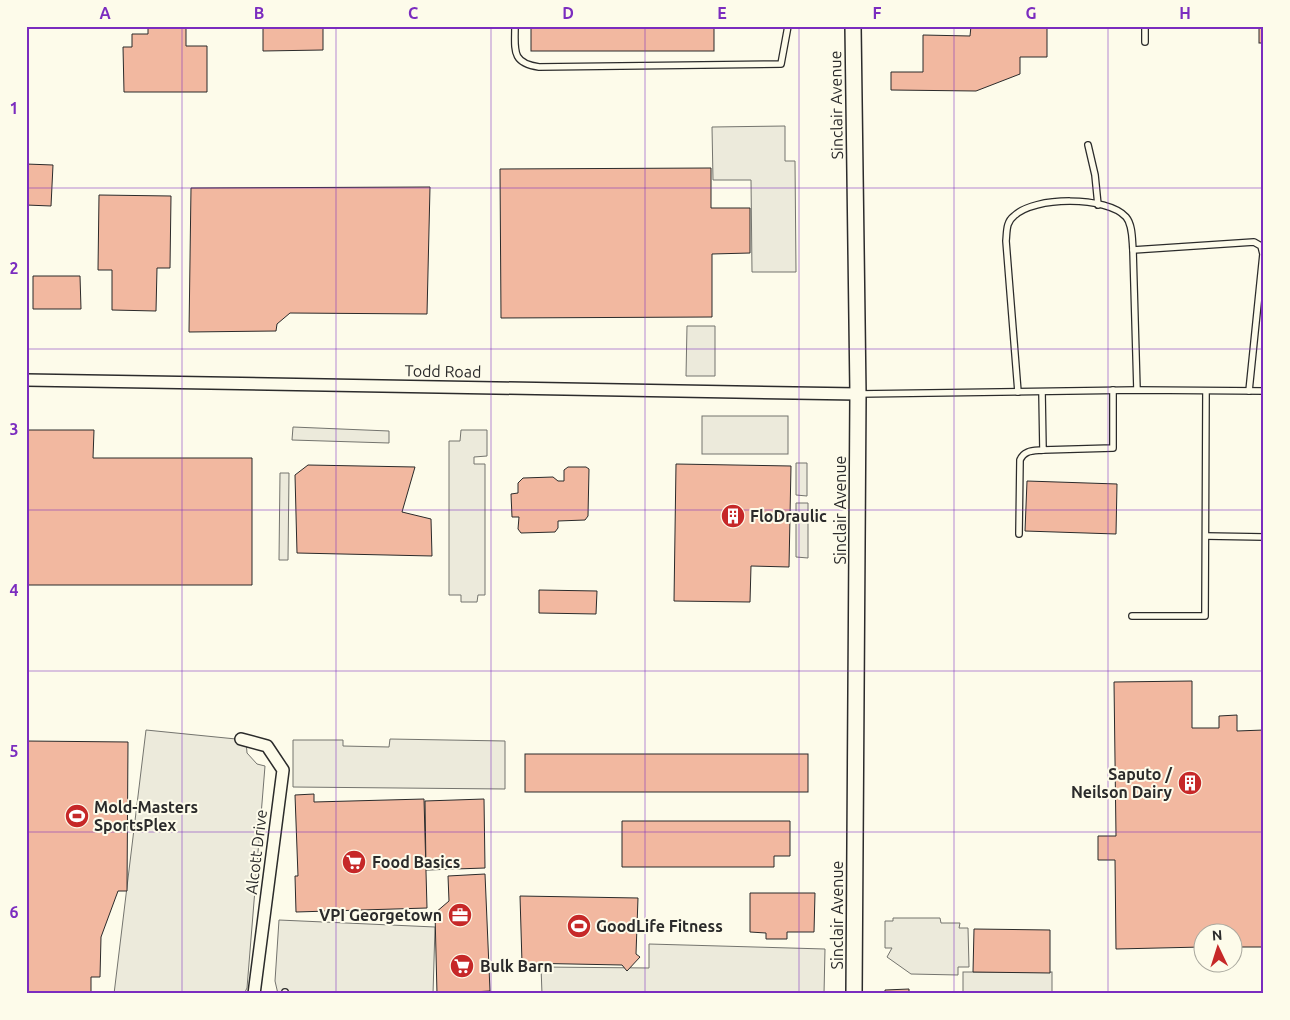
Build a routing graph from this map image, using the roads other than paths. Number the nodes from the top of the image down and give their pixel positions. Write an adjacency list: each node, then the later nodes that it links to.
1 (515, 26): 2 (lane)
2 (788, 26)
3 (853, 26): 17 (street, Sinclair Avenue)
4 (1145, 26): 5 (lane)
5 (1145, 42)
6 (1088, 145): 7 (lane)
7 (1098, 205): 8 (lane); 15 (lane)
8 (1133, 250): 11 (lane); 13 (lane)
9 (26, 380): 17 (street, Todd Road)
10 (1113, 390): 11 (lane); 16 (lane); 18 (lane)
11 (1137, 390): 12 (lane)
12 (1206, 391): 13 (lane); 20 (lane)
13 (1249, 391): 14 (lane)
14 (1264, 391)
15 (1018, 392): 16 (lane); 17 (lane)
16 (1042, 392): 18 (lane)
17 (858, 394): 25 (street, Sinclair Avenue)
18 (1043, 450): 19 (lane)
19 (1020, 534)
20 (1206, 536): 21 (lane); 22 (lane)
21 (1264, 537)
22 (1132, 616)
23 (241, 739): 24 (street, Alcott Drive)
24 (254, 994)
25 (854, 994)

